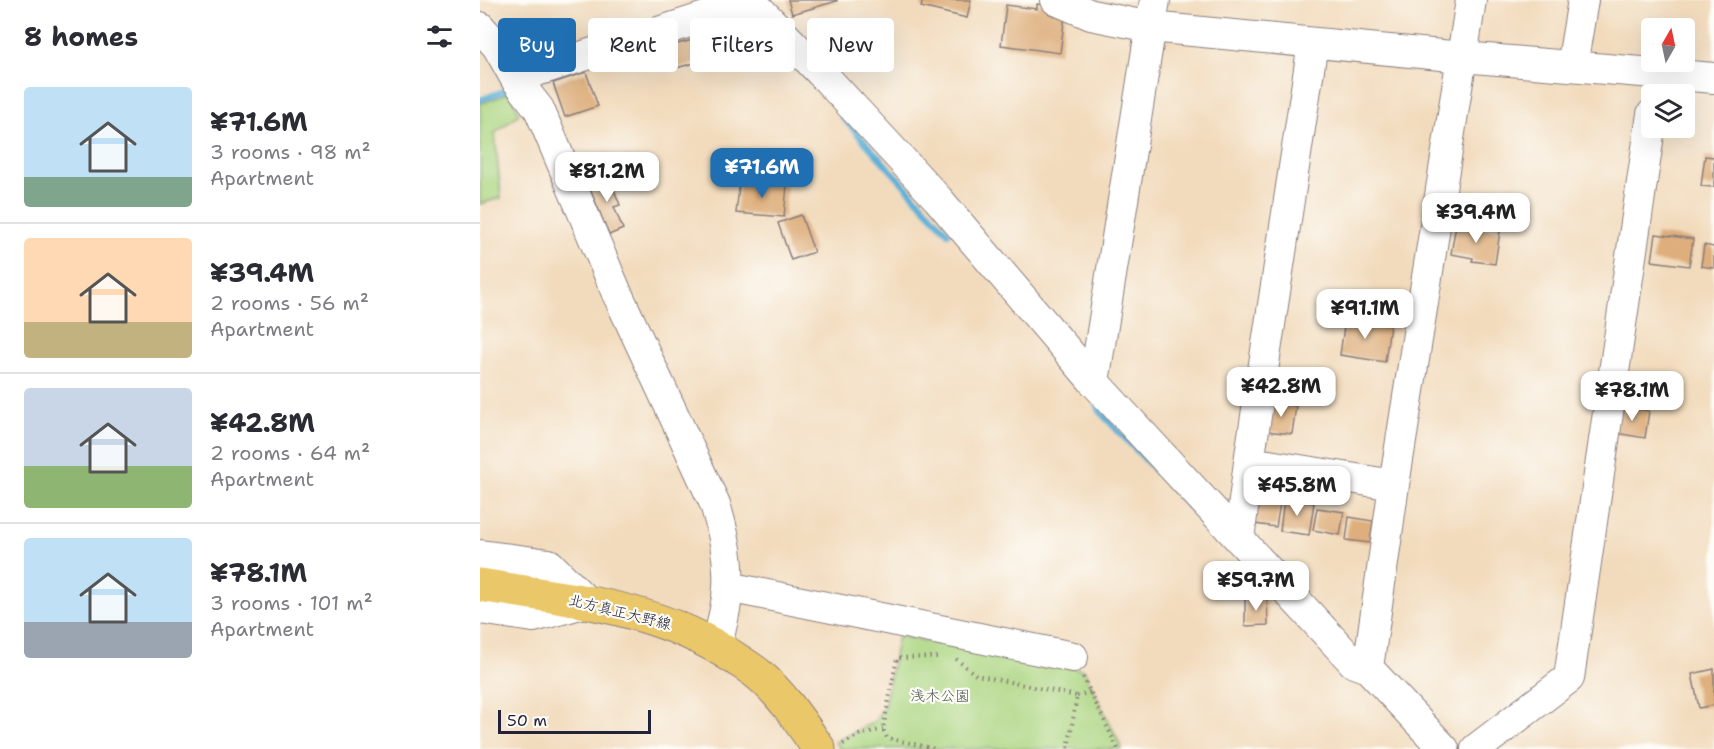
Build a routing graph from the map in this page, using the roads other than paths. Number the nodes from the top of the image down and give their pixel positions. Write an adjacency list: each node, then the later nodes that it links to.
1 (1056, 0): 5 (street)
2 (1471, 0): 8 (street)
3 (1583, 0): 9 (street)
4 (752, 1): 10 (street); 14 (street)
5 (1153, 13): 7 (street); 14 (street)
6 (480, 27): 10 (street)
7 (1313, 43): 8 (street); 15 (street)
8 (1461, 57): 9 (street); 16 (street)
9 (1572, 66): 12 (street)
10 (515, 78): 20 (street)
11 (1714, 78): 12 (street)
12 (1656, 84)
13 (1648, 138): 28 (street)
14 (1094, 382): 17 (street)
15 (1249, 462): 16 (street); 17 (street)
16 (1394, 485): 25 (street)
17 (1239, 539): 25 (street)
18 (480, 555): 21 (street)
19 (480, 585): 21 (main road, 北方真正大野線)
20 (728, 587): 23 (street); 24 (street)
21 (587, 602): 22 (street); 23 (main road, 北方真正大野線)
22 (480, 609)
23 (717, 646): 26 (main road, 北方真正大野線)
24 (1073, 657)
25 (1368, 668): 27 (street)
26 (831, 746)
27 (1444, 749)
28 (1476, 749)

